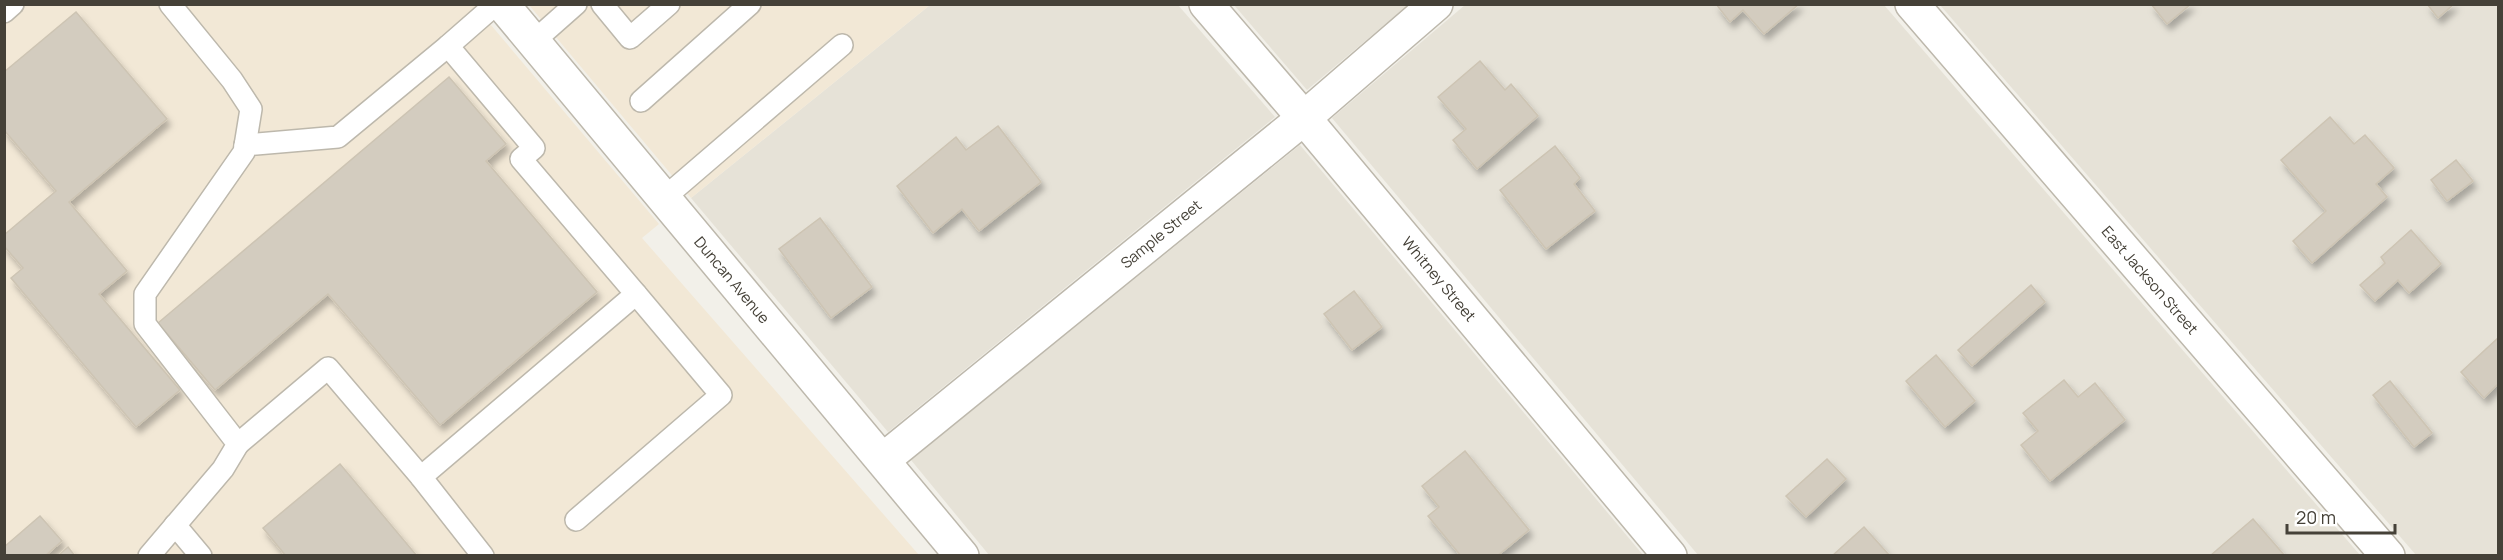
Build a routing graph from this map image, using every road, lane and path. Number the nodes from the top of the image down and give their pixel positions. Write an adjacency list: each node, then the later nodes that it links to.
1 (13, 4): 12 (lane)
2 (170, 4): 18 (lane)
3 (496, 4): 15 (lane)
4 (502, 4): 13 (street, Duncan Avenue)
5 (576, 4): 13 (lane)
6 (602, 4): 7 (lane)
7 (669, 4)
8 (750, 4): 16 (lane)
9 (1206, 4): 17 (street, Whitney Street)
10 (1436, 4): 17 (street, Sample Street)
11 (1912, 4): 31 (street, East Jackson Street)
12 (4, 12)
13 (533, 42): 19 (street, Duncan Avenue)
14 (842, 45): 19 (lane)
15 (448, 46): 18 (lane); 20 (lane)
16 (641, 101)
17 (1304, 118): 22 (street, Sample Street); 30 (street, Whitney Street)
18 (245, 145): 21 (lane)
19 (664, 198): 22 (street, Duncan Avenue)
20 (636, 294): 23 (lane); 24 (lane)
21 (238, 444): 23 (lane); 25 (lane)
22 (884, 460): 29 (street, Duncan Avenue)
23 (421, 477): 28 (lane)
24 (576, 520)
25 (175, 525): 26 (lane); 27 (lane)
26 (149, 555)
27 (201, 555)
28 (483, 555)
29 (962, 555)
30 (1670, 555)
31 (2388, 555)

